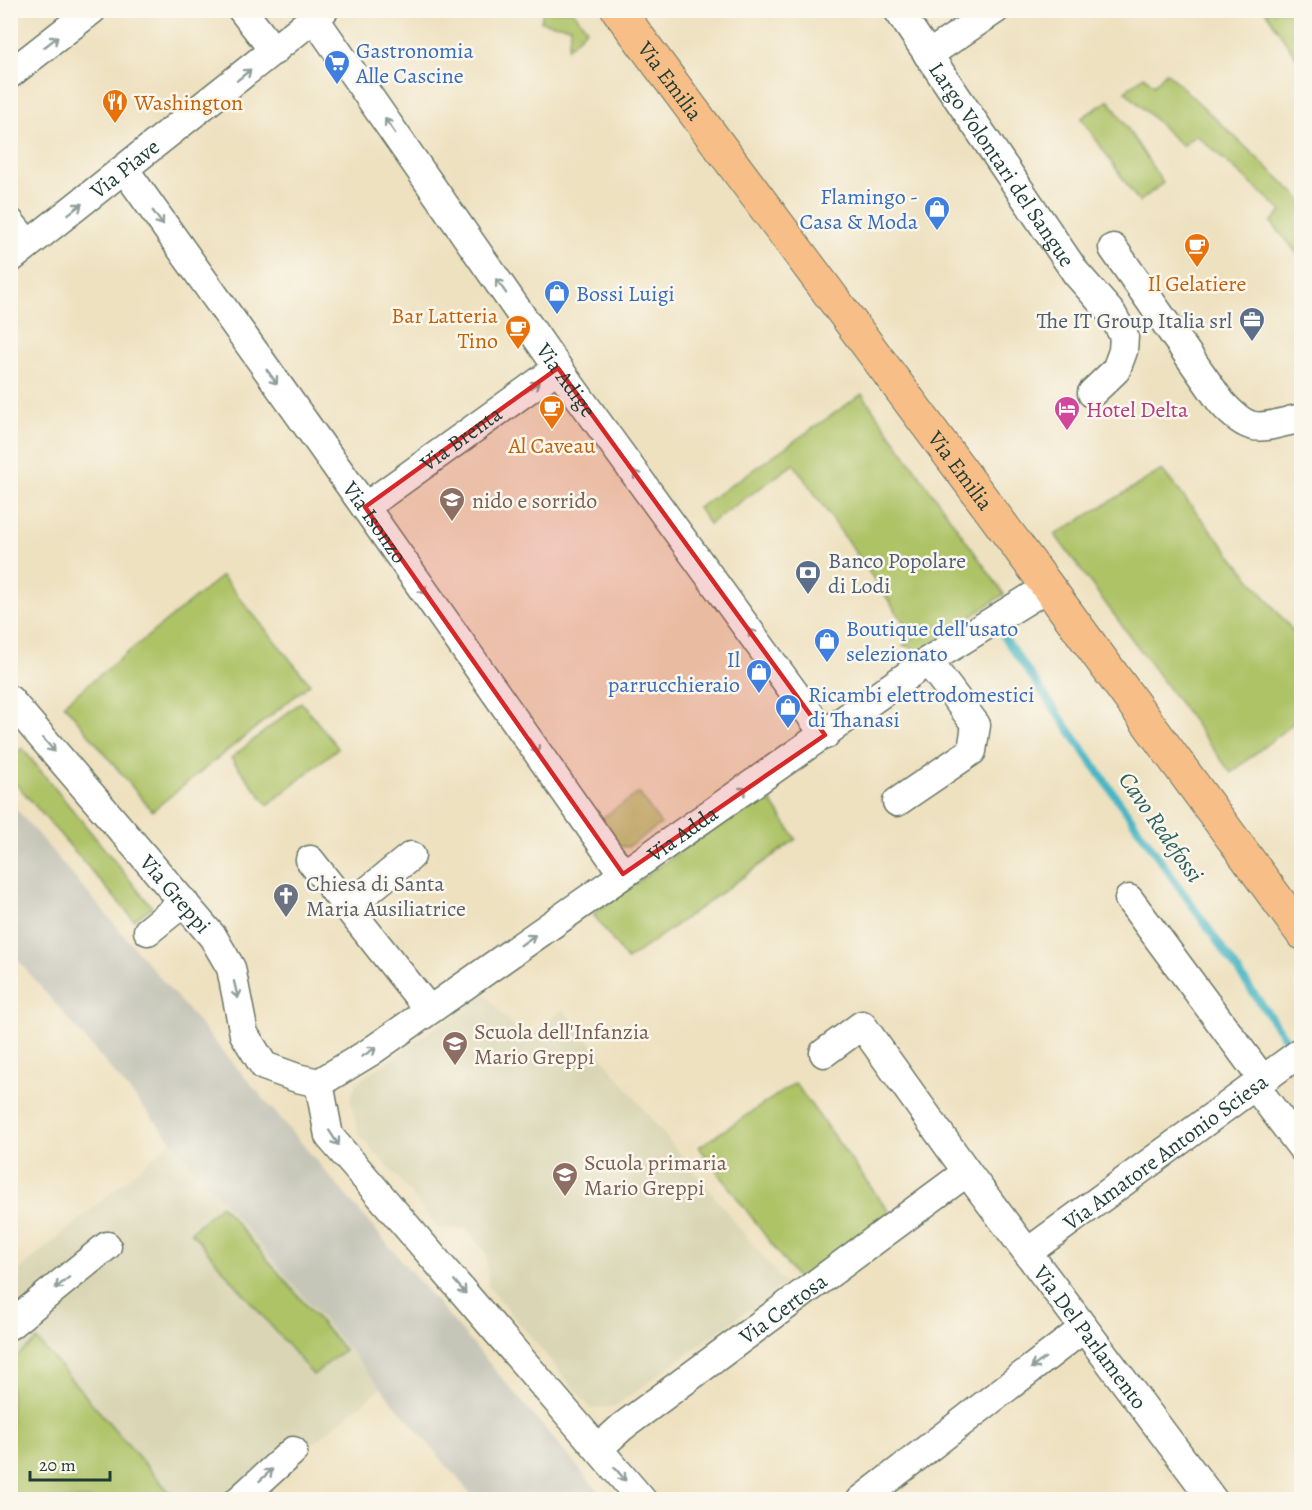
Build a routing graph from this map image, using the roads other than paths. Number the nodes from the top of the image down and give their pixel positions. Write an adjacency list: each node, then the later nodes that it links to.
1 (92, 10): 9 (street, one-way to 1)
2 (242, 10): 7 (street)
3 (618, 10): 18 (main road, Via Emilia)
4 (898, 10): 8 (street, Largo Volontari del Sangue)
5 (995, 10): 8 (street, Largo Volontari del Sangue)
6 (319, 15): 7 (street, Via Piave); 14 (street, Via Adige, one-way to 6)
7 (274, 51): 10 (street, Via Piave, one-way to 7)
8 (928, 55): 15 (street, Largo Volontari del Sangue)
9 (10, 74)
10 (124, 170): 13 (street, Via Piave, one-way to 10); 17 (street, Via Isonzo, one-way to 17)
11 (10, 222): 13 (street)
12 (1113, 248): 16 (street, Largo Volontari del Sangue)
13 (19, 252)
14 (558, 368): 17 (street, Via Brenta, one-way to 14); 21 (street, Via Adige, one-way to 14)
15 (1092, 393)
16 (1302, 418)
17 (365, 507): 25 (street, Via Isonzo, one-way to 25)
18 (1048, 587): 19 (street, Via Adda); 30 (main road, Via Emilia)
19 (928, 661): 21 (street, Via Adda); 22 (street)
20 (10, 700): 27 (street, Via Greppi, one-way to 27)
21 (825, 735): 25 (street, Via Adda, one-way to 21)
22 (897, 802)
23 (411, 856): 28 (street)
24 (310, 860): 28 (street)
25 (623, 874): 31 (street, Via Adda, one-way to 25)
26 (1129, 899): 35 (street)
27 (184, 902): 29 (street); 34 (street, Via Greppi, one-way to 34)
28 (348, 907): 31 (street)
29 (148, 931)
30 (1302, 933)
31 (429, 1010): 34 (street, Via Adda, one-way to 31)
32 (1302, 1051): 35 (street, Via Amatore Antonio Sciesa)
33 (824, 1053): 37 (street, Via Del Parlamento)
34 (319, 1083): 42 (street, one-way to 42)
35 (1259, 1083): 36 (street); 39 (street, Via Amatore Antonio Sciesa)
36 (1302, 1148)
37 (968, 1172): 39 (street, Via Del Parlamento); 42 (street, Via Certosa)
38 (107, 1246): 40 (street, one-way to 40)
39 (1028, 1252): 41 (street, Via Del Parlamento)
40 (10, 1325)
41 (1084, 1328): 44 (street, Via Del Parlamento); 47 (street, one-way to 47)
42 (599, 1448): 46 (street, one-way to 46)
43 (293, 1451): 45 (street, one-way to 43)
44 (1201, 1495)
45 (239, 1500)
46 (642, 1500)
47 (861, 1500)

